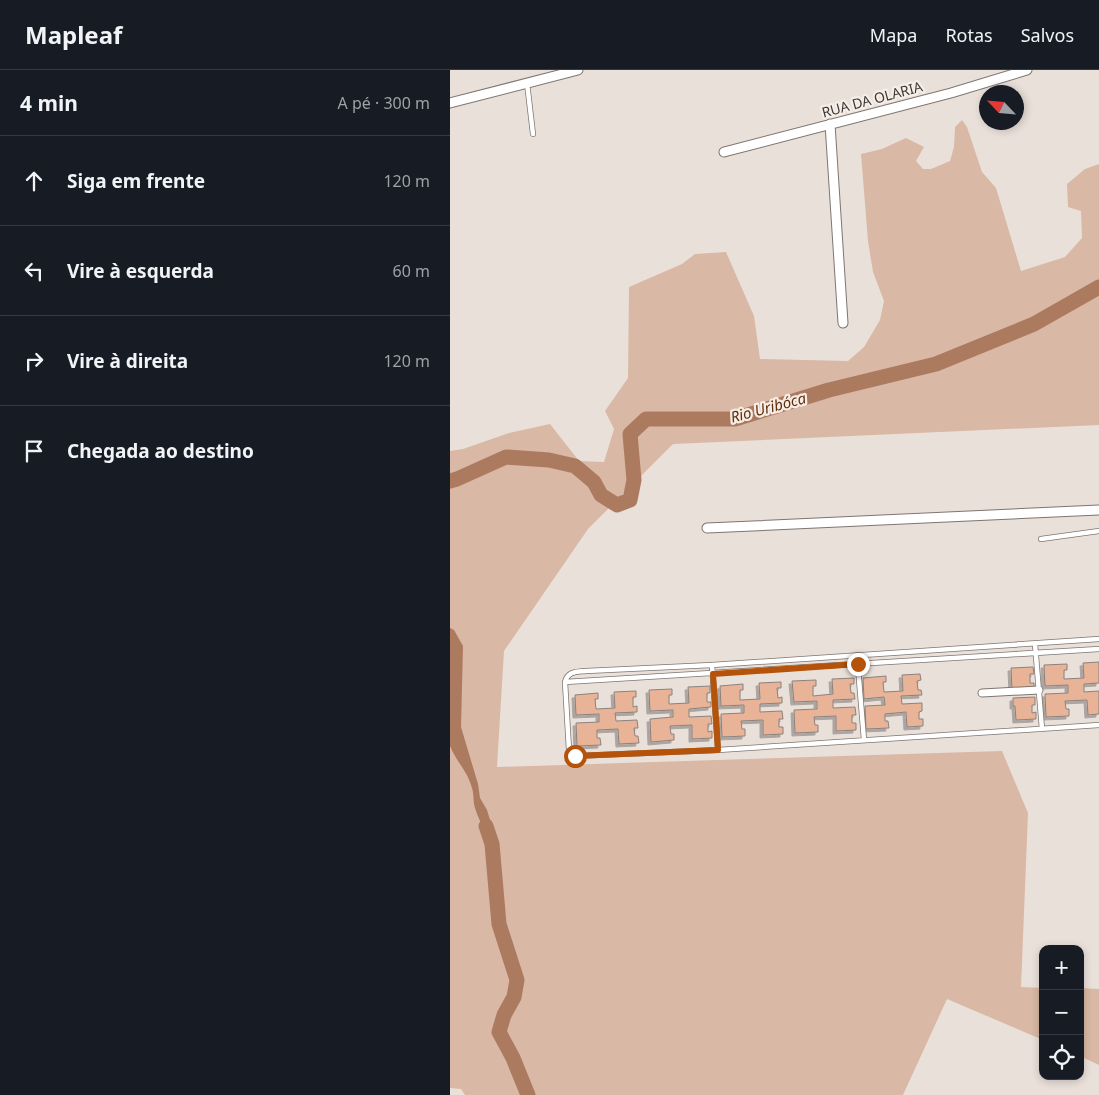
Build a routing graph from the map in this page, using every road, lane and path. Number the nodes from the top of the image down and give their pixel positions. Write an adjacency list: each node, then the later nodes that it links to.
1 (578, 70): 3 (street)
2 (1026, 70): 6 (street, RUA DA OLARIA)
3 (552, 73): 4 (street)
4 (526, 83): 5 (street); 7 (lane)
5 (450, 103)
6 (830, 124): 8 (street, RUA DA OLARIA); 9 (street)
7 (533, 134)
8 (724, 152)
9 (843, 322)
10 (1099, 510): 11 (street)
11 (707, 528)
12 (1099, 531): 13 (lane)
13 (1041, 539)
14 (1099, 640): 15 (lane)
15 (1035, 644): 17 (lane); 18 (lane)
16 (1099, 649): 17 (lane)
17 (1036, 653): 19 (lane); 23 (lane)
18 (857, 655): 19 (lane); 20 (lane)
19 (858, 664): 21 (lane); 27 (lane)
20 (712, 665): 21 (lane); 22 (lane)
21 (713, 674): 22 (lane); 28 (lane)
22 (565, 682): 28 (lane)
23 (1039, 690): 24 (street); 26 (lane)
24 (982, 693)
25 (1099, 725): 26 (lane)
26 (1042, 729): 27 (lane)
27 (864, 740): 28 (lane)
28 (718, 750)

